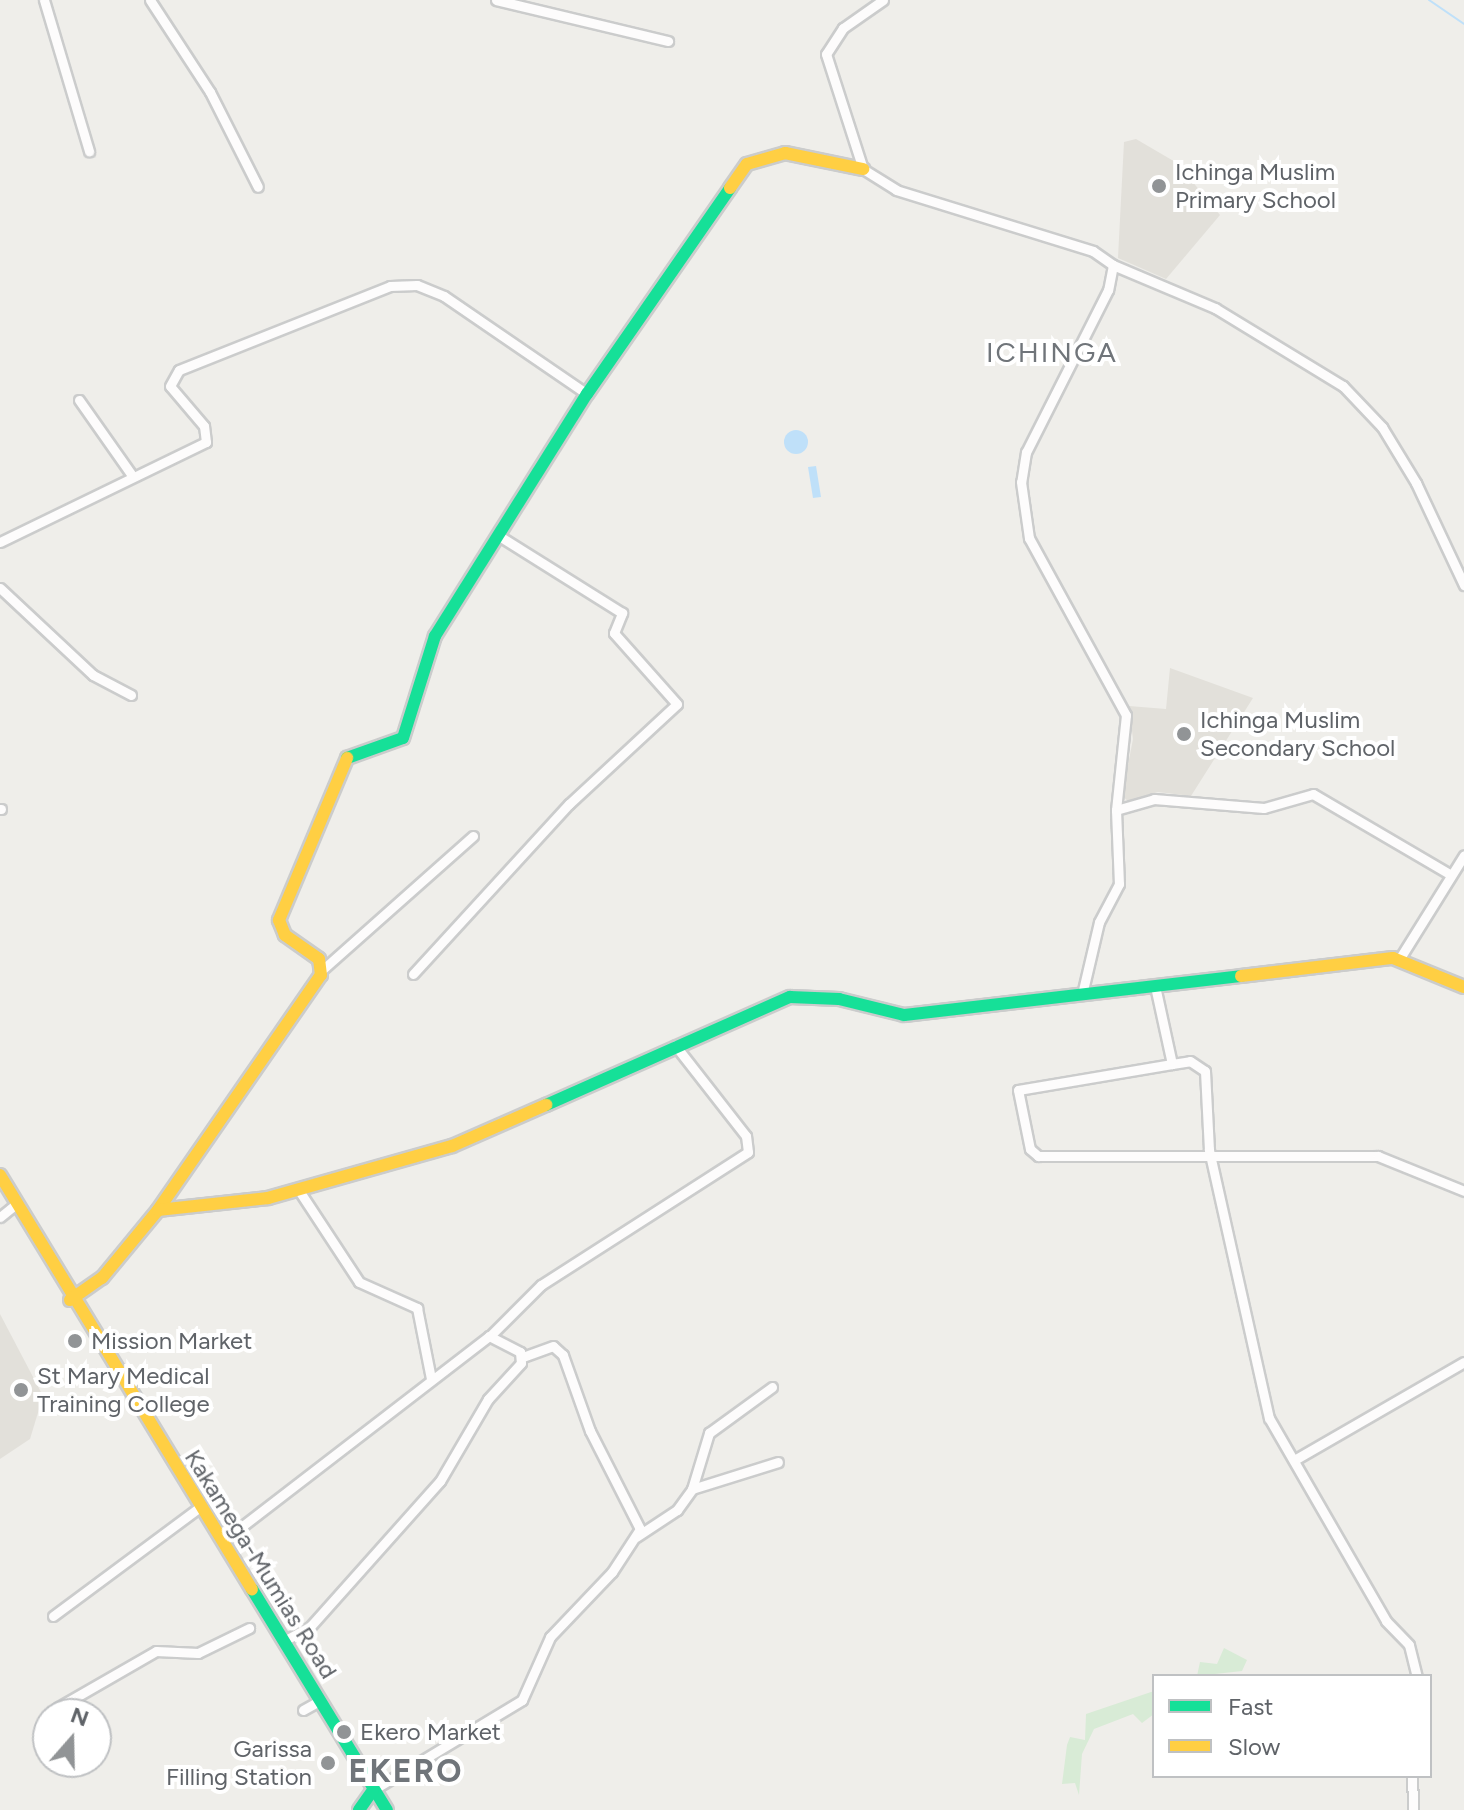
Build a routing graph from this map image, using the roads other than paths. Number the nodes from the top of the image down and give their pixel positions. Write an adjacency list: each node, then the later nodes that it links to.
1 (44, 0): 6 (street)
2 (150, 0): 8 (street)
3 (496, 0): 5 (street)
4 (883, 0): 7 (street)
5 (668, 41)
6 (89, 151)
7 (863, 169): 9 (street); 10 (main road)
8 (258, 187)
9 (1113, 265): 15 (street); 18 (street)
10 (587, 394): 12 (street); 13 (main road)
11 (79, 400): 12 (street)
12 (131, 474): 14 (street)
13 (501, 537): 23 (main road); 24 (street)
14 (0, 542)
15 (1464, 585)
16 (0, 588): 17 (street)
17 (131, 695)
18 (1116, 810): 21 (street); 27 (street)
19 (473, 836): 23 (street)
20 (1464, 855): 21 (street)
21 (1451, 875): 22 (street)
22 (1400, 958): 25 (main road); 26 (main road)
23 (322, 970): 35 (main road)
24 (413, 974)
25 (1155, 986): 27 (main road); 29 (street)
26 (1464, 987)
27 (1083, 990): 28 (main road)
28 (675, 1045): 32 (main road); 38 (street)
29 (1172, 1064): 30 (street); 30 (street)
30 (1211, 1155): 33 (street); 43 (street)
31 (0, 1175): 34 (main road, Kakamega-Mumias Road)
32 (298, 1189): 35 (main road); 41 (street)
33 (1464, 1191)
34 (15, 1205): 36 (street); 37 (main road, Kakamega-Mumias Road)
35 (158, 1210): 37 (main road)
36 (0, 1217)
37 (70, 1300): 46 (main road, Kakamega-Mumias Road)
38 (492, 1334): 39 (street); 41 (street)
39 (522, 1357): 47 (street); 51 (street)
40 (1464, 1362): 43 (street)
41 (431, 1379): 48 (street)
42 (772, 1387): 45 (street)
43 (1296, 1459): 52 (street)
44 (778, 1462): 45 (street)
45 (692, 1489): 47 (street)
46 (201, 1506): 48 (main road, Kakamega-Mumias Road); 49 (street)
47 (634, 1539): 57 (street)
48 (223, 1541): 51 (main road, Kakamega-Mumias Road)
49 (53, 1616)
50 (249, 1628): 53 (street)
51 (284, 1641): 54 (main road, Kakamega-Mumias Road)
52 (1416, 1674)
53 (74, 1698)
54 (319, 1701): 55 (street); 57 (main road, Kakamega-Mumias Road)
55 (303, 1710)
56 (1412, 1778): 60 (street)
57 (373, 1790): 58 (main road, Kakamega-Mumias Road); 59 (main road)
58 (384, 1809)
59 (359, 1810)
60 (1413, 1810)

